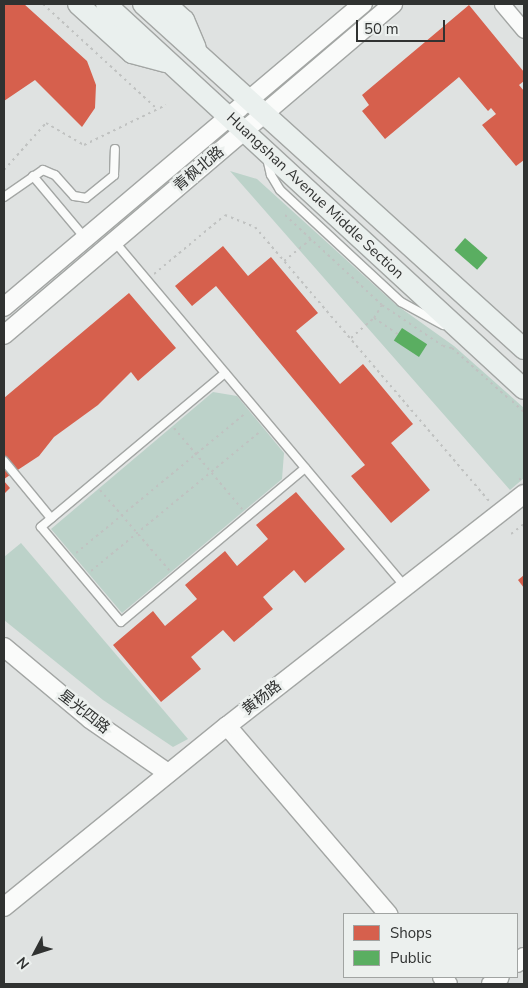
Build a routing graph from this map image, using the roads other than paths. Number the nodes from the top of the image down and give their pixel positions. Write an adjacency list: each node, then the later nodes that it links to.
1 (78, 4): 10 (main road)
2 (106, 4): 10 (main road, Huangshan Avenue Middle Section)
3 (143, 4): 9 (main road, Huangshan Avenue Middle Section)
4 (166, 4): 9 (main road)
5 (363, 4): 11 (street, 青枫北路)
6 (394, 4): 11 (street, 青枫北路)
7 (502, 4): 8 (street)
8 (524, 30)
9 (200, 56): 11 (main road, Huangshan Avenue Middle Section)
10 (169, 62): 12 (main road, Huangshan Avenue Middle Section)
11 (257, 107): 12 (street, 青枫北路); 20 (main road, Huangshan Avenue Middle Section)
12 (237, 124): 16 (street, 青枫北路); 17 (street, 青枫北路); 22 (main road, Huangshan Avenue Middle Section)
13 (115, 149): 14 (lane)
14 (33, 176): 15 (lane); 16 (lane)
15 (4, 197)
16 (86, 238): 18 (street, 青枫北路)
17 (114, 241): 19 (street, 青枫北路); 21 (lane)
18 (4, 307)
19 (4, 335)
20 (524, 349)
21 (225, 373): 24 (lane); 26 (lane)
22 (524, 389)
23 (4, 461): 26 (lane)
24 (305, 468): 26 (lane); 27 (lane)
25 (524, 494): 27 (street, 黄杨路)
26 (51, 518)
27 (405, 586): 29 (street, 黄杨路)
28 (4, 647): 30 (street, 星光四路)
29 (227, 726): 30 (street, 黄杨路); 32 (street)
30 (168, 773): 31 (street, 黄杨路)
31 (4, 907)
32 (387, 913)

